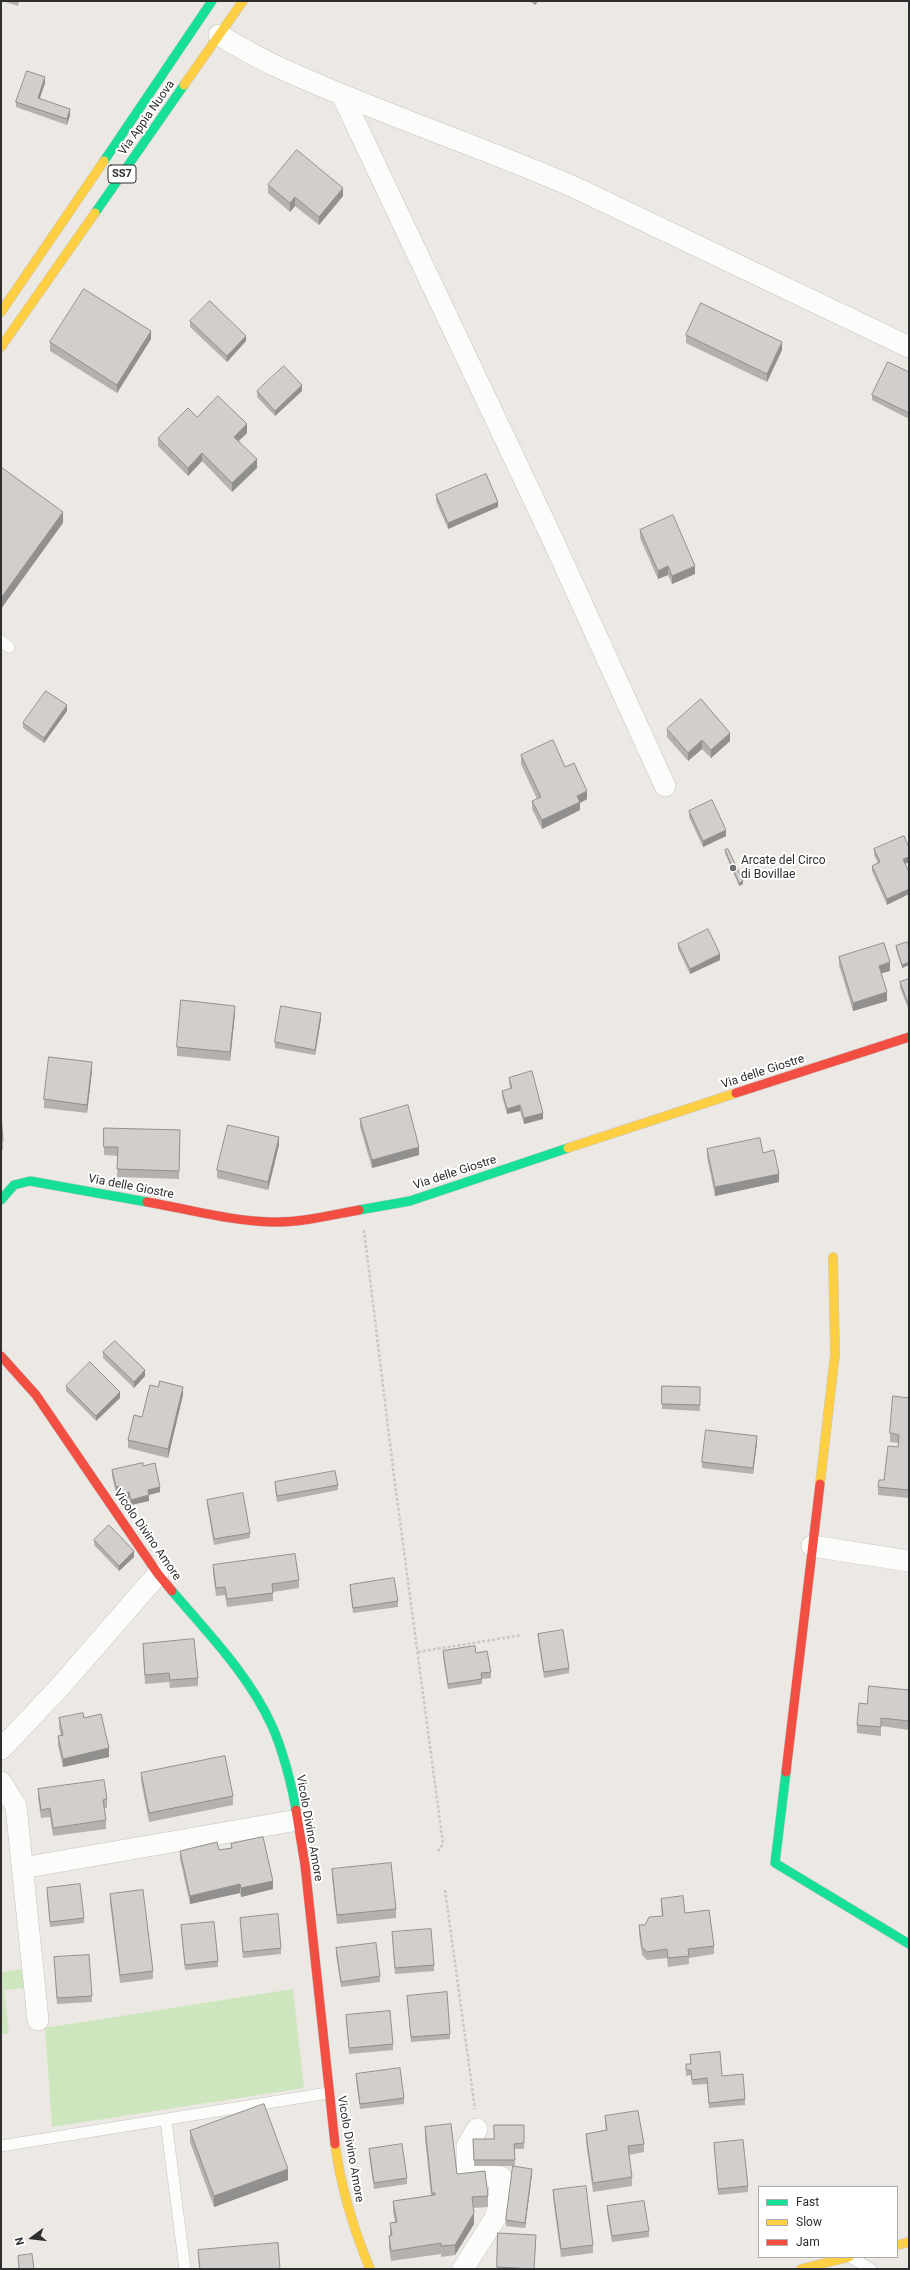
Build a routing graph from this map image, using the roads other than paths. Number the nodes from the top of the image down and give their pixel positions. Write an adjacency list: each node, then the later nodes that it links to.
1 (212, 1): 5 (street, Via Appia Nuova / SS7)
2 (243, 1): 3 (street, Via Appia Nuova / SS7)
3 (219, 36): 4 (street); 6 (street, Via Appia Nuova / SS7)
4 (342, 95): 7 (street); 8 (street)
5 (1, 312)
6 (1, 347)
7 (909, 347)
8 (665, 786)
9 (909, 1037): 10 (street, Via delle Giostre)
10 (1, 1200)
11 (832, 1257): 13 (street)
12 (1, 1356): 15 (street, Vicolo Divino Amore)
13 (812, 1546): 14 (street); 20 (street)
14 (909, 1560)
15 (158, 1574): 16 (street); 18 (street, Vicolo Divino Amore)
16 (1, 1750)
17 (1, 1782): 19 (street)
18 (298, 1820): 19 (street); 22 (street, Vicolo Divino Amore)
19 (22, 1868): 21 (street)
20 (909, 1944)
21 (38, 2020)
22 (328, 2094): 23 (lane); 31 (street, Vicolo Divino Amore)
23 (166, 2121): 25 (lane); 30 (lane)
24 (477, 2129): 32 (street)
25 (1, 2146)
26 (909, 2242): 27 (street)
27 (898, 2245)
28 (846, 2258): 33 (street)
29 (852, 2258): 34 (lane)
30 (185, 2269)
31 (370, 2269)
32 (463, 2269)
33 (801, 2269)
34 (871, 2269)

